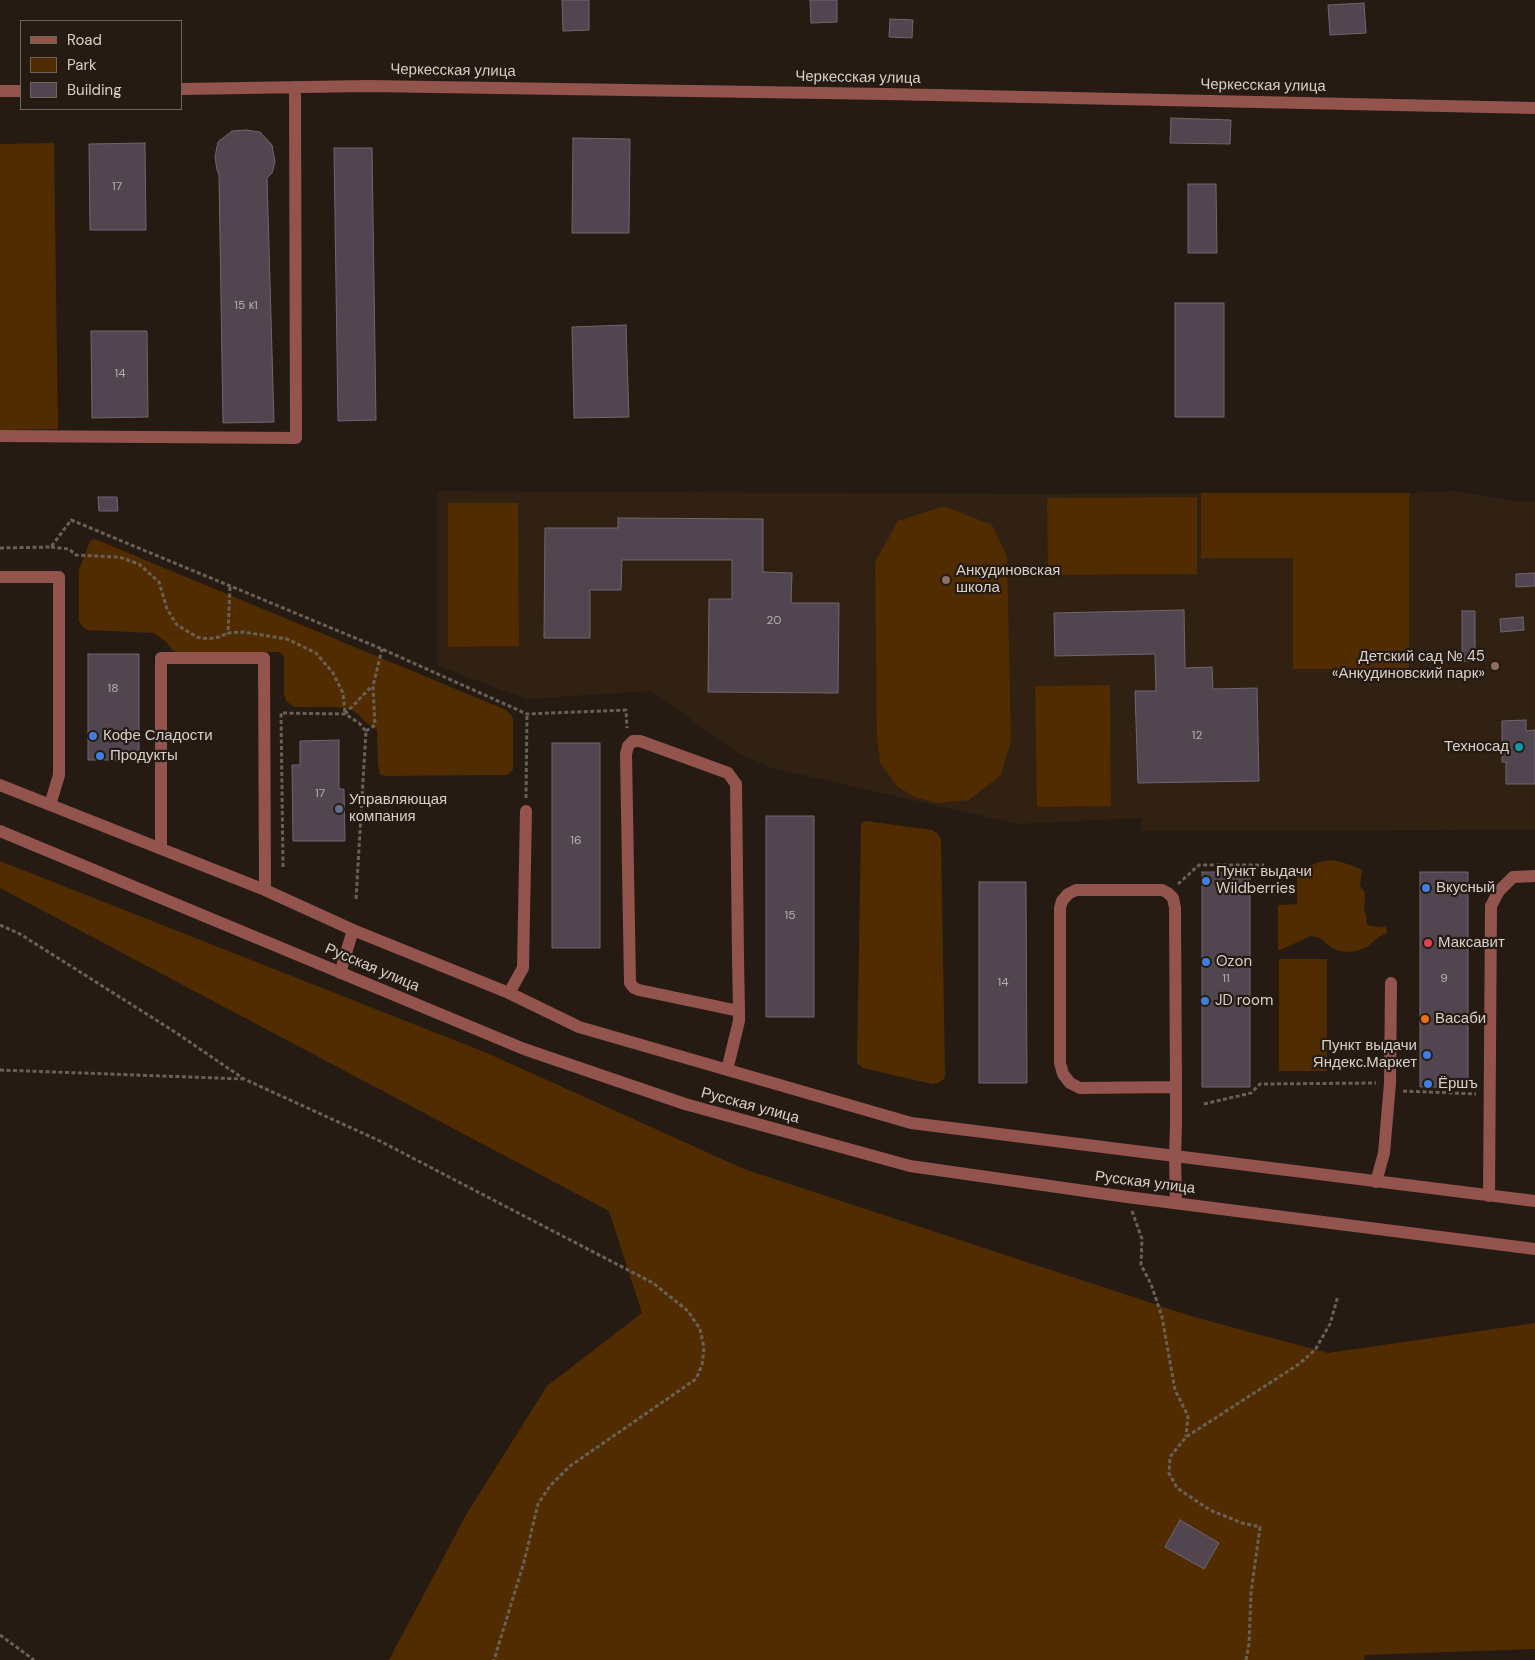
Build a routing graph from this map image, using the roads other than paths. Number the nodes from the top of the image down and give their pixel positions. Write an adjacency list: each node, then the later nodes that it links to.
1 (295, 87): 2 (street, Черкесская улица); 5 (street, Черкесская улица); 6 (street)
2 (182, 89)
3 (0, 91): 4 (street)
4 (20, 91)
5 (1535, 108)
6 (0, 436)
7 (0, 577): 9 (street)
8 (0, 784): 9 (street)
9 (50, 805): 12 (street)
10 (526, 811): 18 (street)
11 (0, 831): 16 (street, Русская улица)
12 (161, 848): 14 (street); 14 (street)
13 (1535, 876): 24 (street)
14 (265, 890): 15 (street)
15 (353, 930): 16 (street); 18 (street)
16 (340, 972): 26 (street, Русская улица)
17 (1391, 983): 23 (street)
18 (509, 993): 20 (street)
19 (739, 1011): 19 (street); 20 (street)
20 (728, 1070): 22 (street)
21 (1176, 1087): 21 (street); 22 (street)
22 (1175, 1157): 23 (street); 26 (street)
23 (1376, 1182): 24 (street)
24 (1489, 1196): 25 (street)
25 (1535, 1201)
26 (1176, 1203): 27 (street, Русская улица)
27 (1535, 1249)

